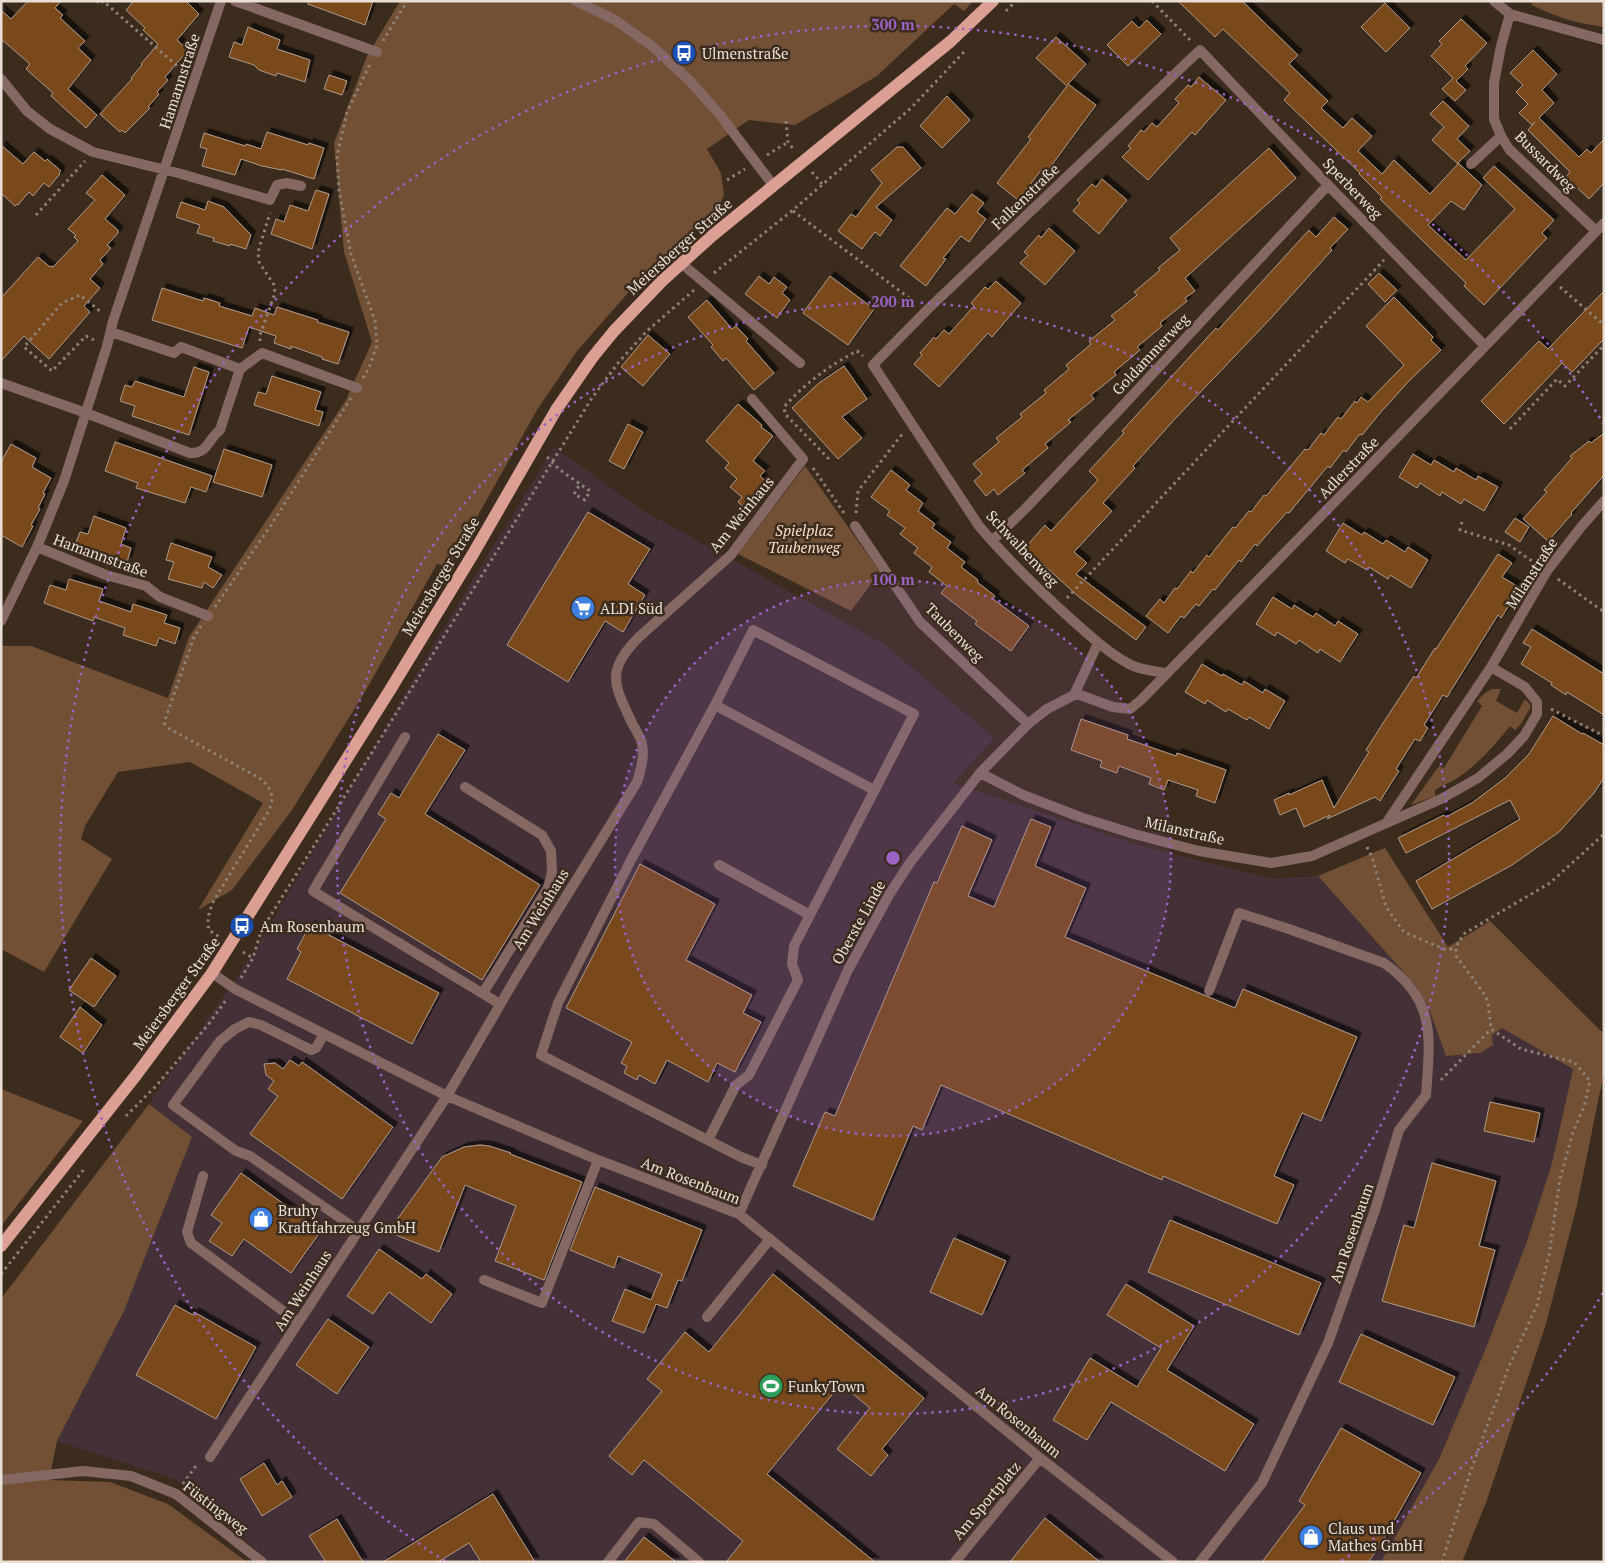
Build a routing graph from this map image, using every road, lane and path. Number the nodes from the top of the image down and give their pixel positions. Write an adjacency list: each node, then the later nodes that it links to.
1 (97, 1): 17 (path)
2 (221, 1): 17 (street, Hamannstraße)
3 (235, 1): 15 (street)
4 (407, 1): 15 (path)
5 (576, 1): 22 (street)
6 (993, 1): 22 (main road, Meiersberger Straße)
7 (1016, 1): 10 (path)
8 (1152, 1): 14 (path)
9 (1494, 1): 11 (street)
10 (1002, 14)
11 (1510, 14): 12 (street); 18 (street, Bussardweg)
12 (1604, 40)
13 (968, 48): 26 (path)
14 (1200, 50): 23 (street, Sperberweg); 34 (street, Falkenstraße)
15 (377, 52): 46 (path)
16 (1, 79): 19 (street)
17 (194, 82): 21 (street, Hamannstraße)
18 (1501, 136): 20 (street); 29 (street, Bussardweg)
19 (93, 152): 21 (street); 27 (path)
20 (1471, 164)
21 (165, 170): 25 (street); 36 (street, Hamannstraße)
22 (773, 185): 31 (main road, Meiersberger Straße)
23 (1328, 185): 30 (street, Sperberweg); 60 (street, Goldammerweg)
24 (301, 186): 25 (street)
25 (270, 200): 40 (path)
26 (793, 210): 33 (path); 34 (path)
27 (36, 215)
28 (1604, 223): 29 (street, Adlerstraße)
29 (1596, 231): 32 (street, Adlerstraße)
30 (1393, 250): 39 (street, Sperberweg); 63 (path)
31 (681, 263): 33 (street); 51 (main road, Meiersberger Straße)
32 (1550, 278): 35 (path); 39 (street, Adlerstraße)
33 (702, 282): 42 (street); 54 (path)
34 (927, 310): 43 (street, Falkenstraße)
35 (1604, 325)
36 (112, 326): 38 (street, Hamannstraße); 38 (path); 44 (street)
37 (1604, 345): 50 (path)
38 (107, 346): 48 (street, Hamannstraße)
39 (1485, 346): 69 (street, Adlerstraße)
40 (262, 353): 44 (street); 46 (street)
41 (851, 354): 53 (path)
42 (800, 363)
43 (873, 365): 49 (street, Schwalbenweg)
44 (240, 369): 48 (street)
45 (1, 382): 48 (street)
46 (357, 388): 65 (path)
47 (752, 399): 52 (street)
48 (86, 413): 61 (street, Hamannstraße)
49 (911, 422): 59 (path); 60 (street, Schwalbenweg)
50 (1510, 428)
51 (534, 448): 54 (path); 84 (main road, Meiersberger Straße)
52 (803, 459): 57 (path); 91 (street, Am Weinhaus)
53 (829, 459)
54 (552, 461): 55 (path); 86 (path)
55 (580, 484): 55 (path)
56 (1604, 501): 62 (street, Milanstraße)
57 (844, 513)
58 (1462, 522): 62 (path)
59 (855, 526): 73 (street, Taubenweg)
60 (992, 541): 63 (street, Schwalbenweg)
61 (37, 547): 65 (street, Hamannstraße); 66 (street, Hamannstraße)
62 (1547, 572): 64 (path); 68 (street, Milanstraße)
63 (1058, 608): 67 (street, Schwalbenweg)
64 (1604, 612)
65 (208, 616): 84 (path)
66 (1, 621)
67 (1098, 643): 69 (street); 70 (street)
68 (1490, 667): 71 (street); 79 (street, Milanstraße)
69 (1166, 673): 70 (street, Adlerstraße)
70 (1074, 695): 73 (street, Oberste Linde)
71 (1537, 702): 74 (path); 79 (street, Milanstraße)
72 (715, 705): 78 (street); 78 (street); 97 (street)
73 (1028, 724): 76 (street, Oberste Linde)
74 (1602, 735)
75 (405, 737): 90 (street)
76 (980, 773): 81 (street, Milanstraße); 100 (street, Oberste Linde)
77 (465, 787): 90 (street)
78 (874, 790): 83 (street)
79 (1387, 823): 81 (street, Milanstraße)
80 (1604, 834): 85 (path)
81 (1361, 835): 85 (path)
82 (719, 865): 83 (street)
83 (810, 915): 97 (street)
84 (231, 944): 86 (path); 87 (main road, Meiersberger Straße)
85 (1455, 949): 92 (path)
86 (254, 958): 88 (path)
87 (212, 973): 88 (street, Am Rosenbaum); 105 (main road, Meiersberger Straße)
88 (234, 989): 93 (street, Am Rosenbaum); 96 (path)
89 (1209, 992): 94 (street)
90 (483, 993): 91 (street)
91 (500, 1004): 95 (street, Am Weinhaus)
92 (1491, 1029): 94 (path); 120 (path)
93 (324, 1034): 95 (street, Am Rosenbaum); 103 (street)
94 (1426, 1095): 119 (street, Am Rosenbaum)
95 (448, 1096): 98 (street, Am Rosenbaum); 103 (street, Am Weinhaus)
96 (125, 1116)
97 (708, 1140): 100 (street)
98 (598, 1160): 102 (street, Am Rosenbaum); 107 (street)
99 (90, 1161): 106 (path)
100 (762, 1165): 102 (street, Oberste Linde)
101 (203, 1176): 109 (street)
102 (739, 1214): 104 (street, Am Rosenbaum)
103 (359, 1231): 109 (street, Am Weinhaus)
104 (770, 1239): 108 (street); 111 (street, Am Rosenbaum)
105 (1, 1246)
106 (1, 1274)
107 (484, 1280)
108 (707, 1317)
109 (298, 1322): 110 (street, Am Weinhaus)
110 (210, 1457): 113 (path)
111 (1040, 1458): 117 (street, Am Sportplatz); 118 (street, Am Rosenbaum)
112 (1, 1480): 113 (street, Füstingweg)
113 (176, 1494): 114 (street, Füstingweg)
114 (262, 1562)
115 (608, 1562): 116 (street)
116 (699, 1562)
117 (954, 1562)
118 (1173, 1562)
119 (1200, 1562)
120 (1442, 1562)

